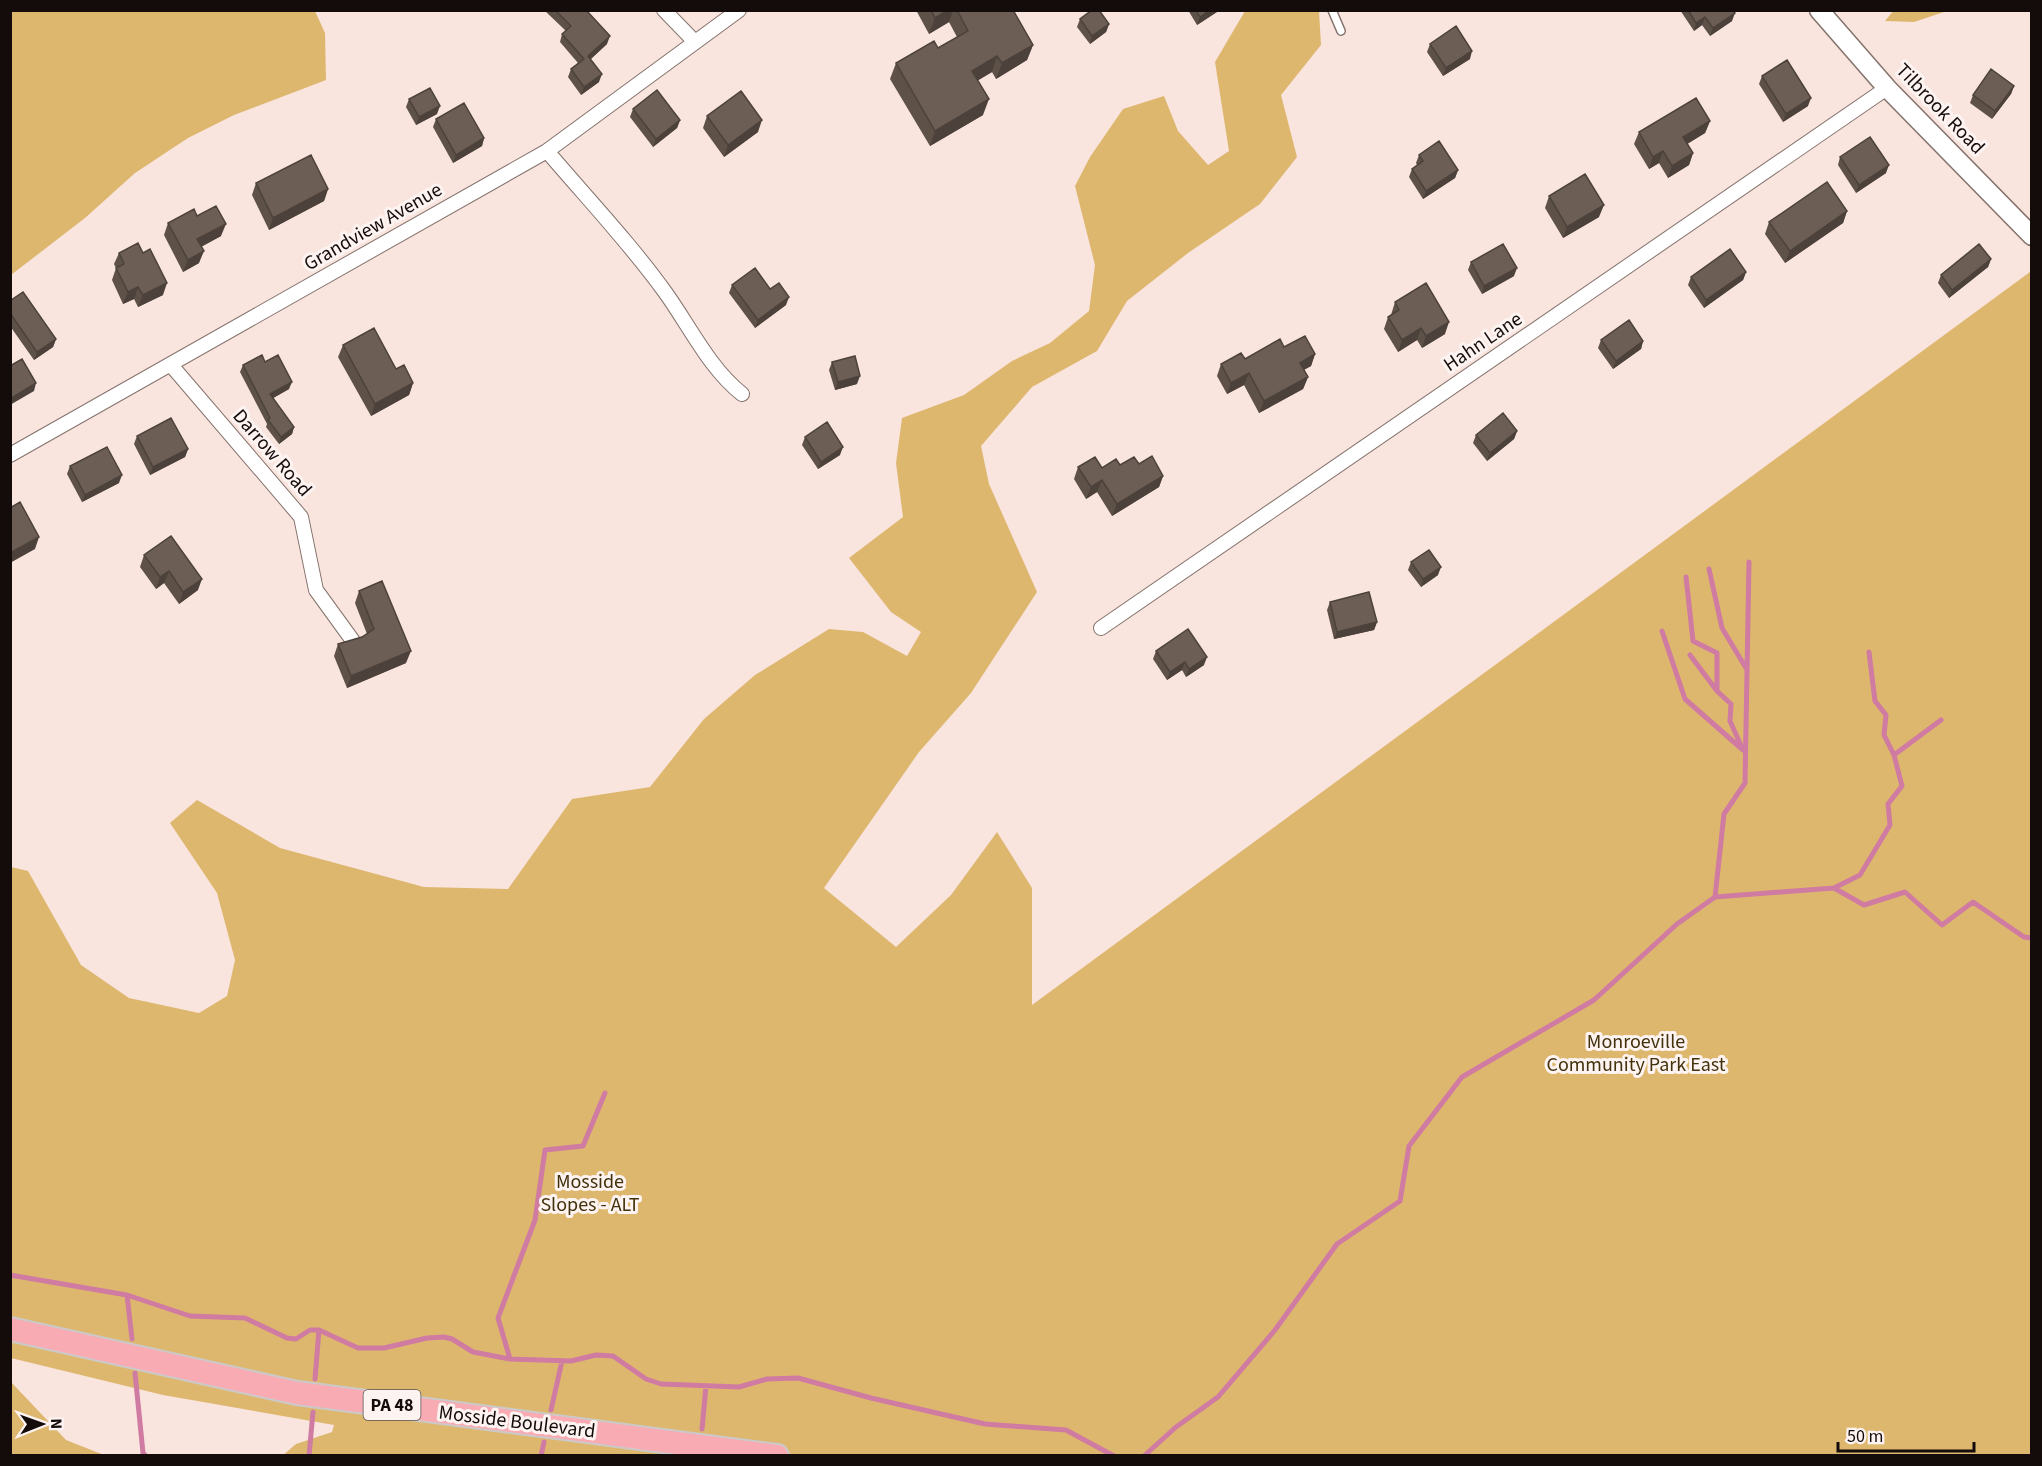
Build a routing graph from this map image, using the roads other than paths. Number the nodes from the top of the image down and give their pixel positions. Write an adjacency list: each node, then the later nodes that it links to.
1 (664, 10): 6 (street)
2 (740, 10): 6 (street, Grandview Avenue)
3 (1332, 10): 5 (lane)
4 (1819, 10): 7 (street, Tilbrook Road)
5 (1341, 31)
6 (695, 42): 8 (street, Grandview Avenue)
7 (1887, 88): 9 (street, Tilbrook Road); 13 (street, Hahn Lane)
8 (547, 151): 10 (street, Grandview Avenue); 11 (street)
9 (2031, 236)
10 (171, 365): 12 (street, Grandview Avenue); 14 (street, Darrow Road)
11 (742, 394)
12 (10, 455)
13 (1101, 628)
14 (353, 641)
15 (10, 1329): 16 (main road, Mosside Boulevard / PA 48)
16 (777, 1455)

